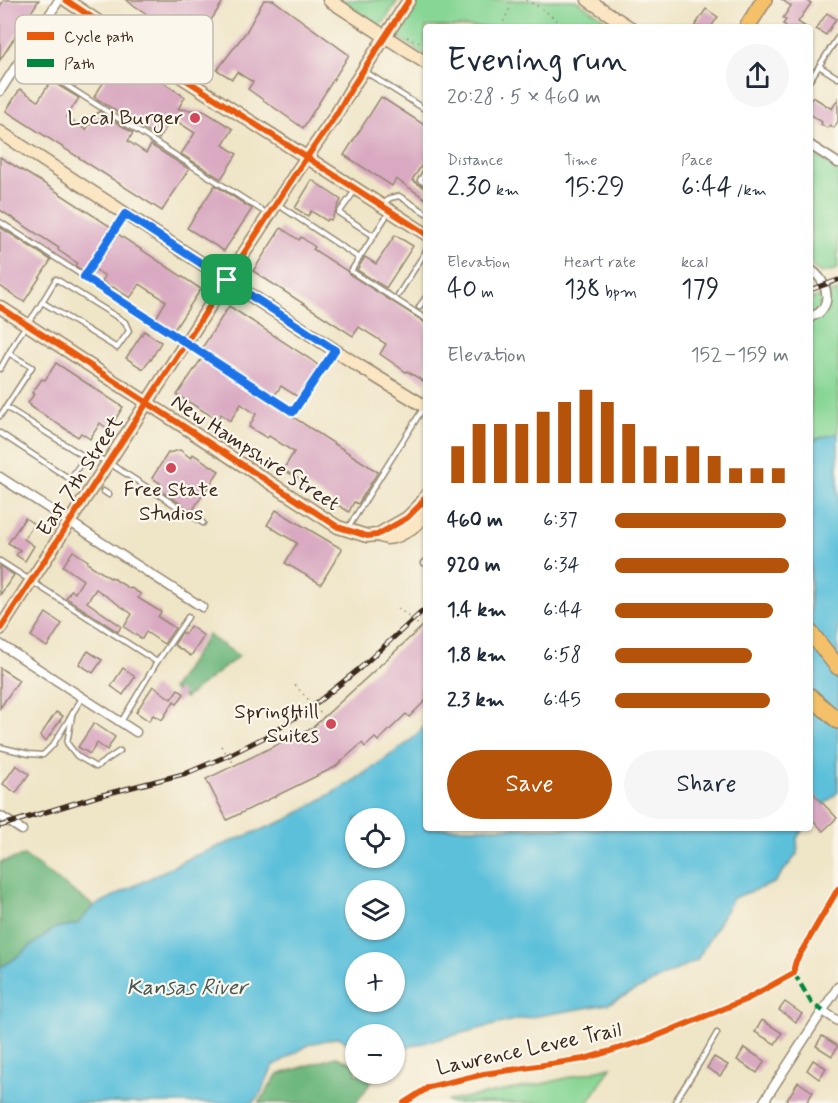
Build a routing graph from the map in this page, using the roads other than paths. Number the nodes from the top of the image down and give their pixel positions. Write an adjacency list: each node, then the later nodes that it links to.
1 (59, 0): 7 (street)
2 (66, 0): 8 (street)
3 (329, 0): 11 (street)
4 (409, 0): 11 (street, East 7th Street)
5 (588, 0): 9 (street)
6 (764, 0): 10 (highway)
7 (49, 15)
8 (89, 15)
9 (624, 24)
10 (749, 24)
11 (386, 37): 13 (street); 16 (street, East 7th Street)
12 (838, 37): 14 (lane)
13 (423, 61)
14 (819, 66): 17 (lane); 18 (lane)
15 (15, 68): 21 (street)
16 (363, 70): 22 (lane); 25 (street, East 7th Street)
17 (813, 75)
18 (838, 78)
19 (64, 84): 31 (lane)
20 (194, 84): 25 (street)
21 (0, 91)
22 (423, 108)
23 (0, 132): 38 (street)
24 (813, 147): 26 (street)
25 (308, 157): 27 (street); 28 (street, East 7th Street)
26 (838, 163)
27 (356, 189): 29 (street); 34 (lane)
28 (277, 203): 31 (street, East 7th Street); 36 (lane)
29 (386, 208): 30 (lane); 33 (street); 34 (lane)
30 (423, 211)
31 (269, 215): 38 (street, East 7th Street)
32 (0, 222): 47 (lane)
33 (423, 232)
34 (374, 236): 36 (lane)
35 (423, 256): 39 (lane)
36 (359, 258): 45 (lane)
37 (813, 271): 44 (street)
38 (227, 280): 47 (street, East 7th Street); 48 (street)
39 (398, 295)
40 (423, 301): 43 (lane)
41 (42, 302): 41 (lane); 46 (lane)
42 (0, 307): 46 (street, New Hampshire Street)
43 (419, 307)
44 (813, 316)
45 (423, 317)
46 (26, 324): 49 (lane); 51 (street, New Hampshire Street)
47 (186, 343): 48 (lane); 51 (street, East 7th Street)
48 (335, 350): 52 (street)
49 (10, 354): 50 (lane); 53 (lane)
50 (0, 369)
51 (146, 402): 58 (street, East 7th Street); 66 (street, New Hampshire Street)
52 (423, 405)
53 (6, 407): 55 (lane); 57 (lane)
54 (423, 412): 66 (lane)
55 (0, 416)
56 (0, 433): 57 (lane)
57 (85, 458): 58 (lane)
58 (108, 463): 64 (street, East 7th Street); 65 (lane)
59 (0, 477): 64 (street)
60 (103, 491): 61 (lane)
61 (109, 495)
62 (423, 501): 67 (street)
63 (423, 518): 67 (street, New Hampshire Street)
64 (70, 522): 69 (street, East 7th Street); 70 (street)
65 (203, 523)
66 (347, 531): 67 (street, New Hampshire Street)
67 (377, 535)
68 (0, 562): 69 (lane)
69 (31, 581): 72 (street, East 7th Street); 75 (lane)
70 (202, 607)
71 (188, 617): 75 (lane)
72 (0, 629)
73 (813, 636): 76 (highway)
74 (0, 644): 77 (street)
75 (157, 662): 80 (lane)
76 (838, 667)
77 (83, 697): 79 (lane); 80 (street)
78 (813, 699): 81 (highway)
79 (72, 713): 83 (lane); 84 (lane)
80 (121, 722): 82 (street)
81 (838, 722)
82 (136, 732)
83 (0, 747)
84 (120, 751)
85 (0, 816): 86 (street)
86 (22, 830)
87 (838, 987): 88 (street)
88 (823, 1011): 89 (street); 92 (street)
89 (838, 1021)
90 (717, 1033): 91 (lane)
91 (674, 1103)
92 (763, 1103)

